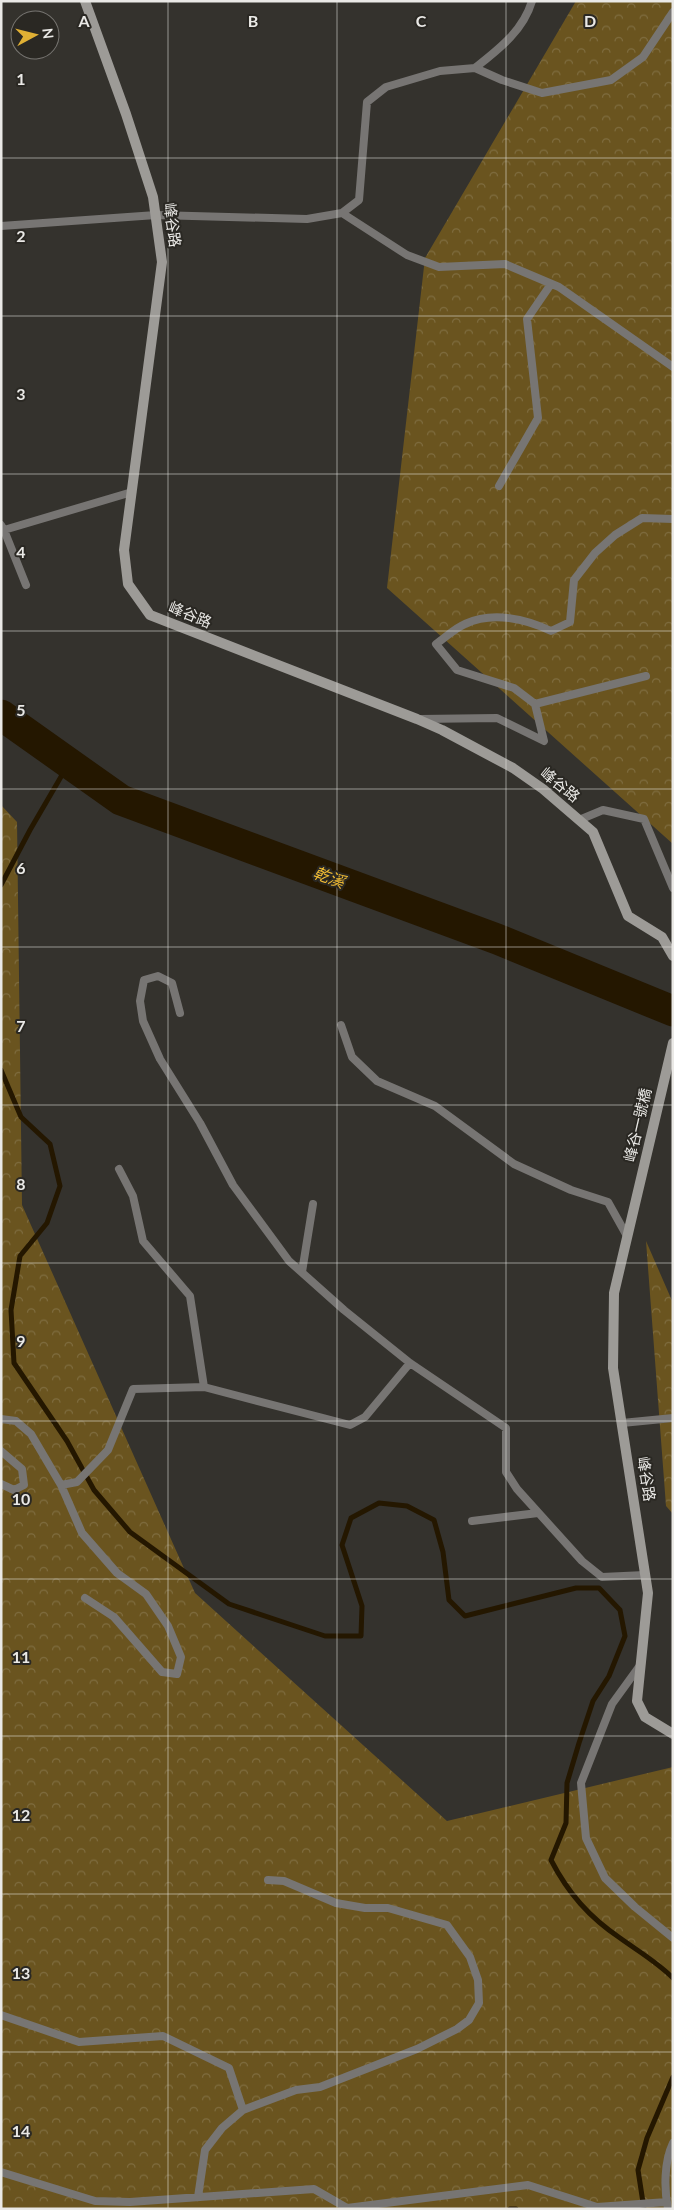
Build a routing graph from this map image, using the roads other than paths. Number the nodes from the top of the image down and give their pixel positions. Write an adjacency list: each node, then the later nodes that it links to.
1 (85, 1): 6 (street, 峰谷路)
2 (532, 1): 4 (lane)
3 (673, 12): 4 (lane)
4 (475, 68): 5 (lane)
5 (342, 213): 6 (lane); 8 (lane)
6 (156, 215): 7 (lane); 11 (street, 峰谷路)
7 (1, 226)
8 (551, 284): 9 (lane); 10 (lane)
9 (673, 367)
10 (499, 486)
11 (132, 492): 13 (lane); 17 (street, 峰谷路)
12 (673, 519): 16 (lane)
13 (3, 528): 14 (lane)
14 (26, 584)
15 (646, 676): 16 (lane)
16 (535, 704): 17 (lane)
17 (417, 719): 18 (street, 峰谷路)
18 (579, 820): 19 (lane); 20 (street, 峰谷路)
19 (673, 888)
20 (673, 956)
21 (180, 1013): 28 (lane)
22 (341, 1026): 27 (lane)
23 (673, 1042): 26 (street, 峰谷一號橋)
24 (119, 1169): 30 (lane)
25 (313, 1204): 28 (lane)
26 (632, 1214): 27 (street, 峰谷路)
27 (627, 1236): 33 (street, 峰谷路)
28 (302, 1272): 29 (lane)
29 (410, 1364): 30 (lane); 37 (lane)
30 (204, 1388): 36 (lane)
31 (673, 1418): 33 (lane)
32 (1, 1419): 36 (lane)
33 (622, 1423): 39 (street, 峰谷路)
34 (1, 1451): 35 (lane)
35 (1, 1484)
36 (61, 1485): 40 (lane)
37 (538, 1513): 38 (lane); 39 (lane)
38 (472, 1521)
39 (645, 1575): 41 (street, 峰谷路)
40 (85, 1598)
41 (642, 1663): 42 (street, 峰谷路); 44 (lane)
42 (673, 1734)
43 (268, 1880): 46 (lane)
44 (673, 1938)
45 (1, 2015): 46 (lane)
46 (243, 2110): 49 (lane)
47 (673, 2143): 50 (lane)
48 (1, 2172): 49 (lane)
49 (198, 2197): 51 (lane)
50 (667, 2206): 51 (lane)
51 (596, 2208)

